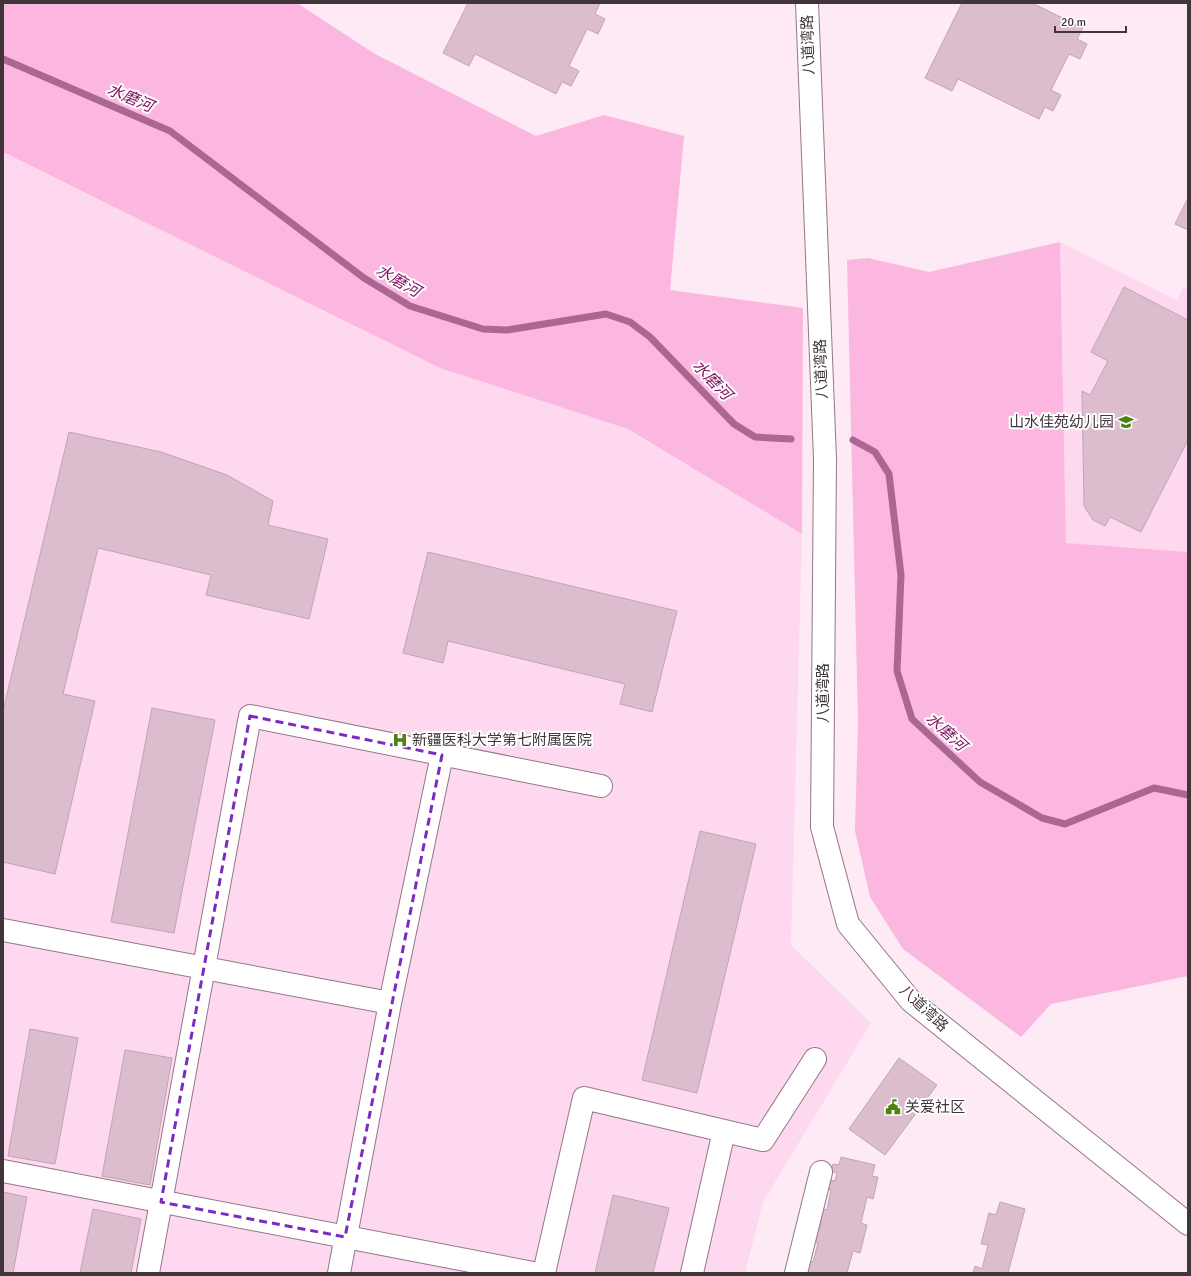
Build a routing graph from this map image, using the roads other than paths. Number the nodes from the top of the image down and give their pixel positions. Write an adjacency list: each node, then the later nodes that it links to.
1 (807, 3): 12 (street, 八道湾路)
2 (442, 755): 3 (street); 5 (street); 6 (street)
3 (601, 786)
4 (3, 930): 5 (street)
5 (204, 968): 6 (street); 11 (street)
6 (390, 1003): 13 (street)
7 (815, 1058): 8 (street)
8 (724, 1131): 17 (street); 18 (street)
9 (3, 1171): 11 (street)
10 (821, 1172): 19 (street)
11 (161, 1202): 13 (street); 14 (street)
12 (1188, 1224)
13 (345, 1237): 15 (street); 16 (street)
14 (148, 1273)
15 (338, 1273)
16 (533, 1273)
17 (544, 1273)
18 (692, 1273)
19 (796, 1273)

